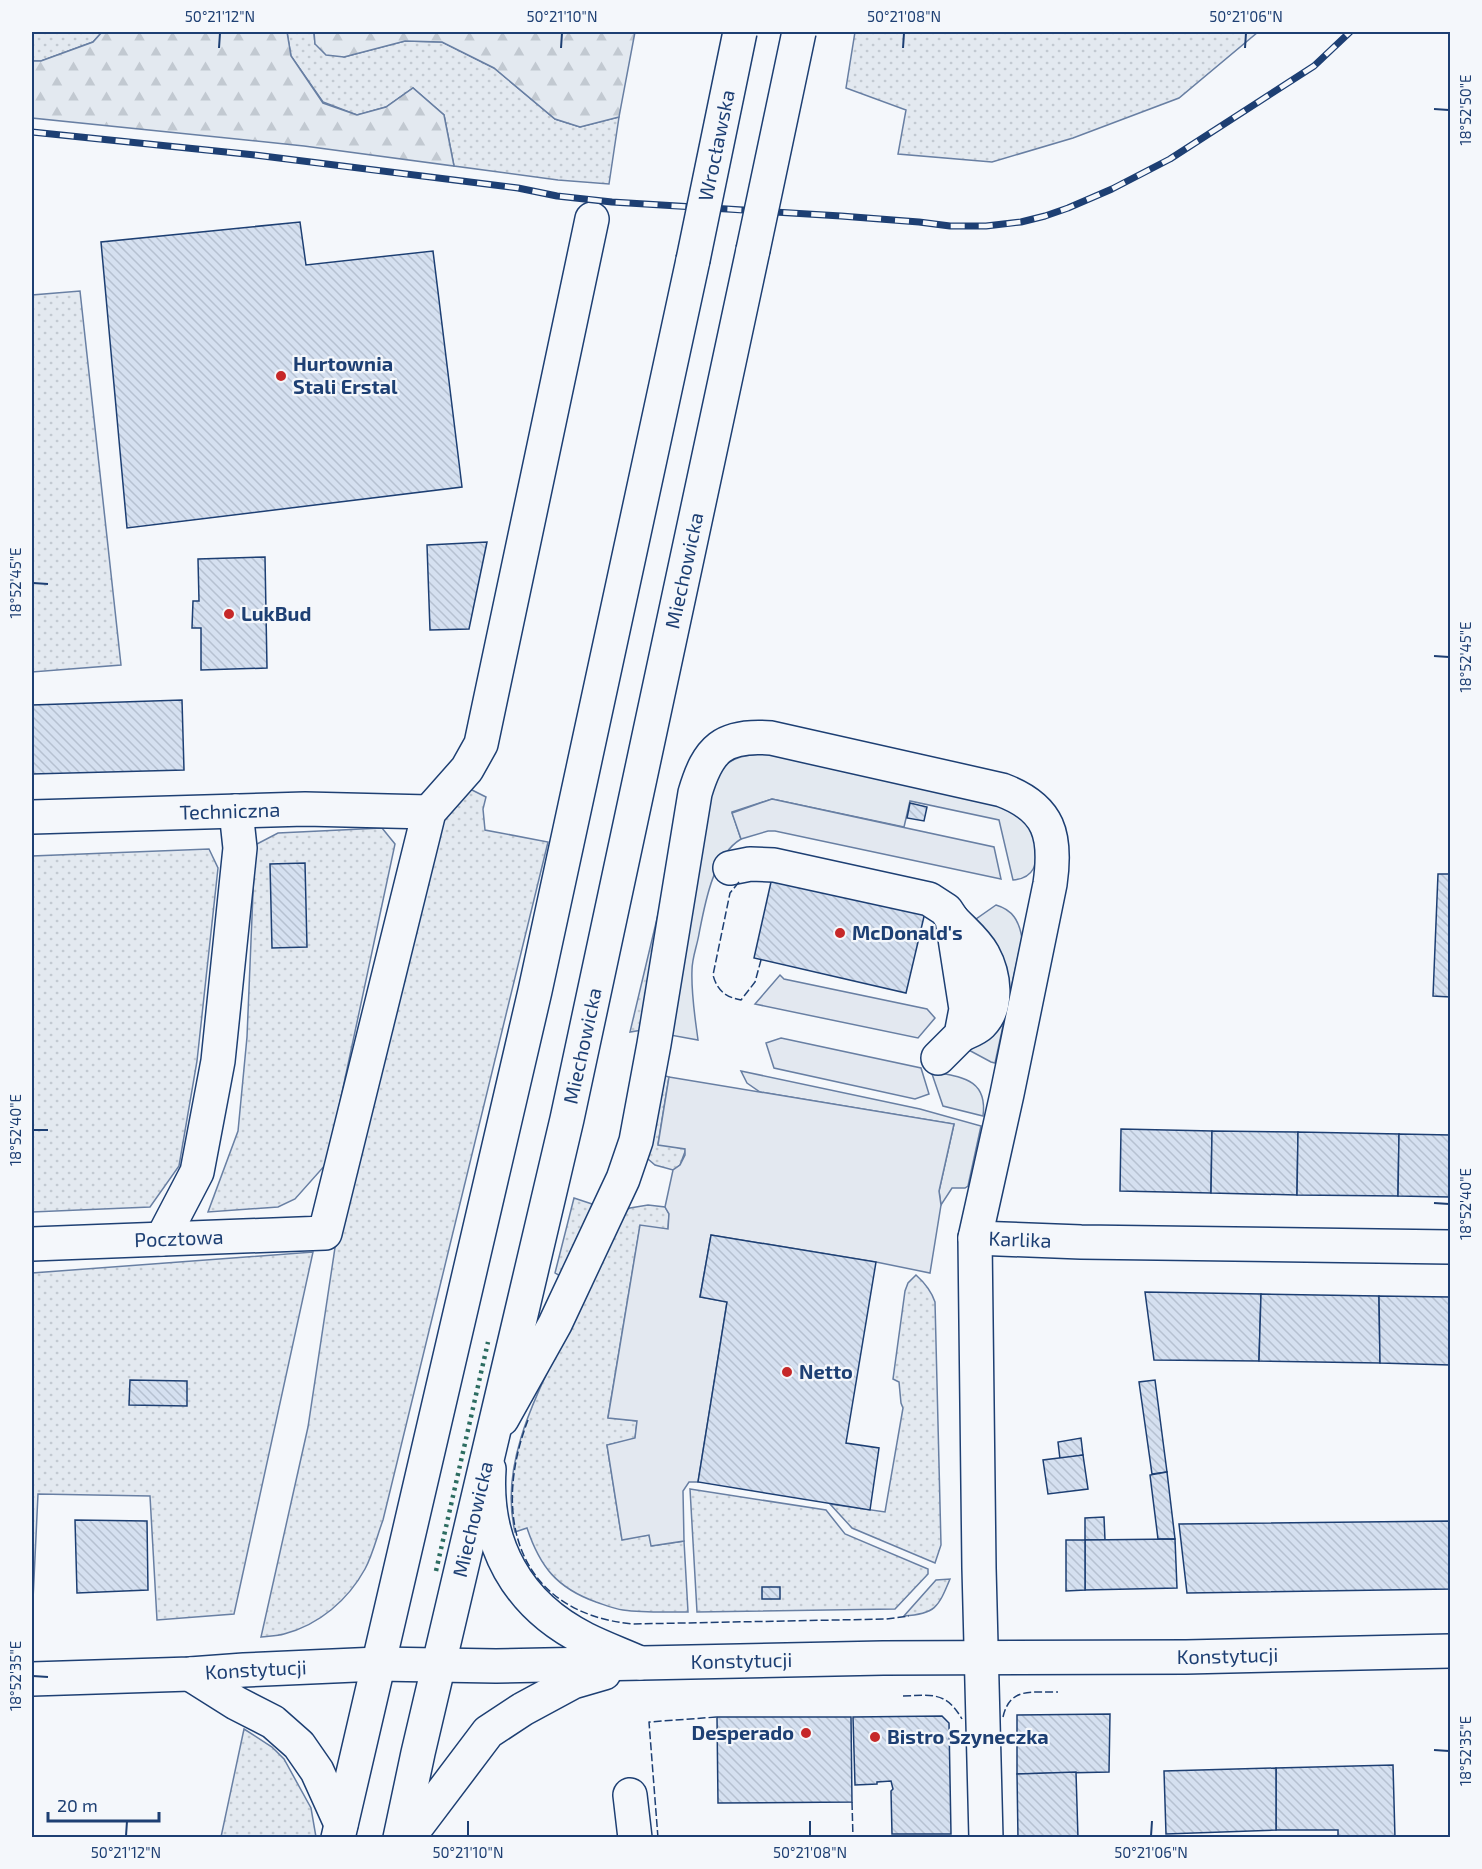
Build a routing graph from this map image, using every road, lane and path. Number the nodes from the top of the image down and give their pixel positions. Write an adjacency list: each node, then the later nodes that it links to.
1 (740, 32): 17 (street, Wrocławska, bridge)
2 (799, 32): 13 (street, Miechowicka, bridge)
3 (592, 219): 5 (street)
4 (236, 811): 5 (street, Techniczna); 6 (street, Techniczna); 10 (street)
5 (429, 812): 10 (street, Pocztowa)
6 (32, 817)
7 (730, 868): 8 (street)
8 (950, 1046)
9 (975, 1238): 12 (street, Karlika); 13 (street); 15 (street, Karlika)
10 (162, 1239): 11 (street, Pocztowa)
11 (32, 1244)
12 (1450, 1247)
13 (491, 1445): 16 (street); 18 (street, Miechowicka)
14 (1450, 1651): 15 (street, Konstytucji)
15 (983, 1658): 16 (street, Konstytucji); 26 (street, Karlika)
16 (640, 1663): 18 (street, Konstytucji); 24 (street)
17 (378, 1664): 18 (street, Konstytucji); 19 (street, Konstytucji); 22 (street)
18 (440, 1665): 23 (street, Miechowicka)
19 (190, 1674): 20 (street, Konstytucji); 22 (street)
20 (32, 1679)
21 (630, 1795): 25 (street)
22 (340, 1831)
23 (400, 1838)
24 (408, 1838)
25 (635, 1838)
26 (986, 1838)

